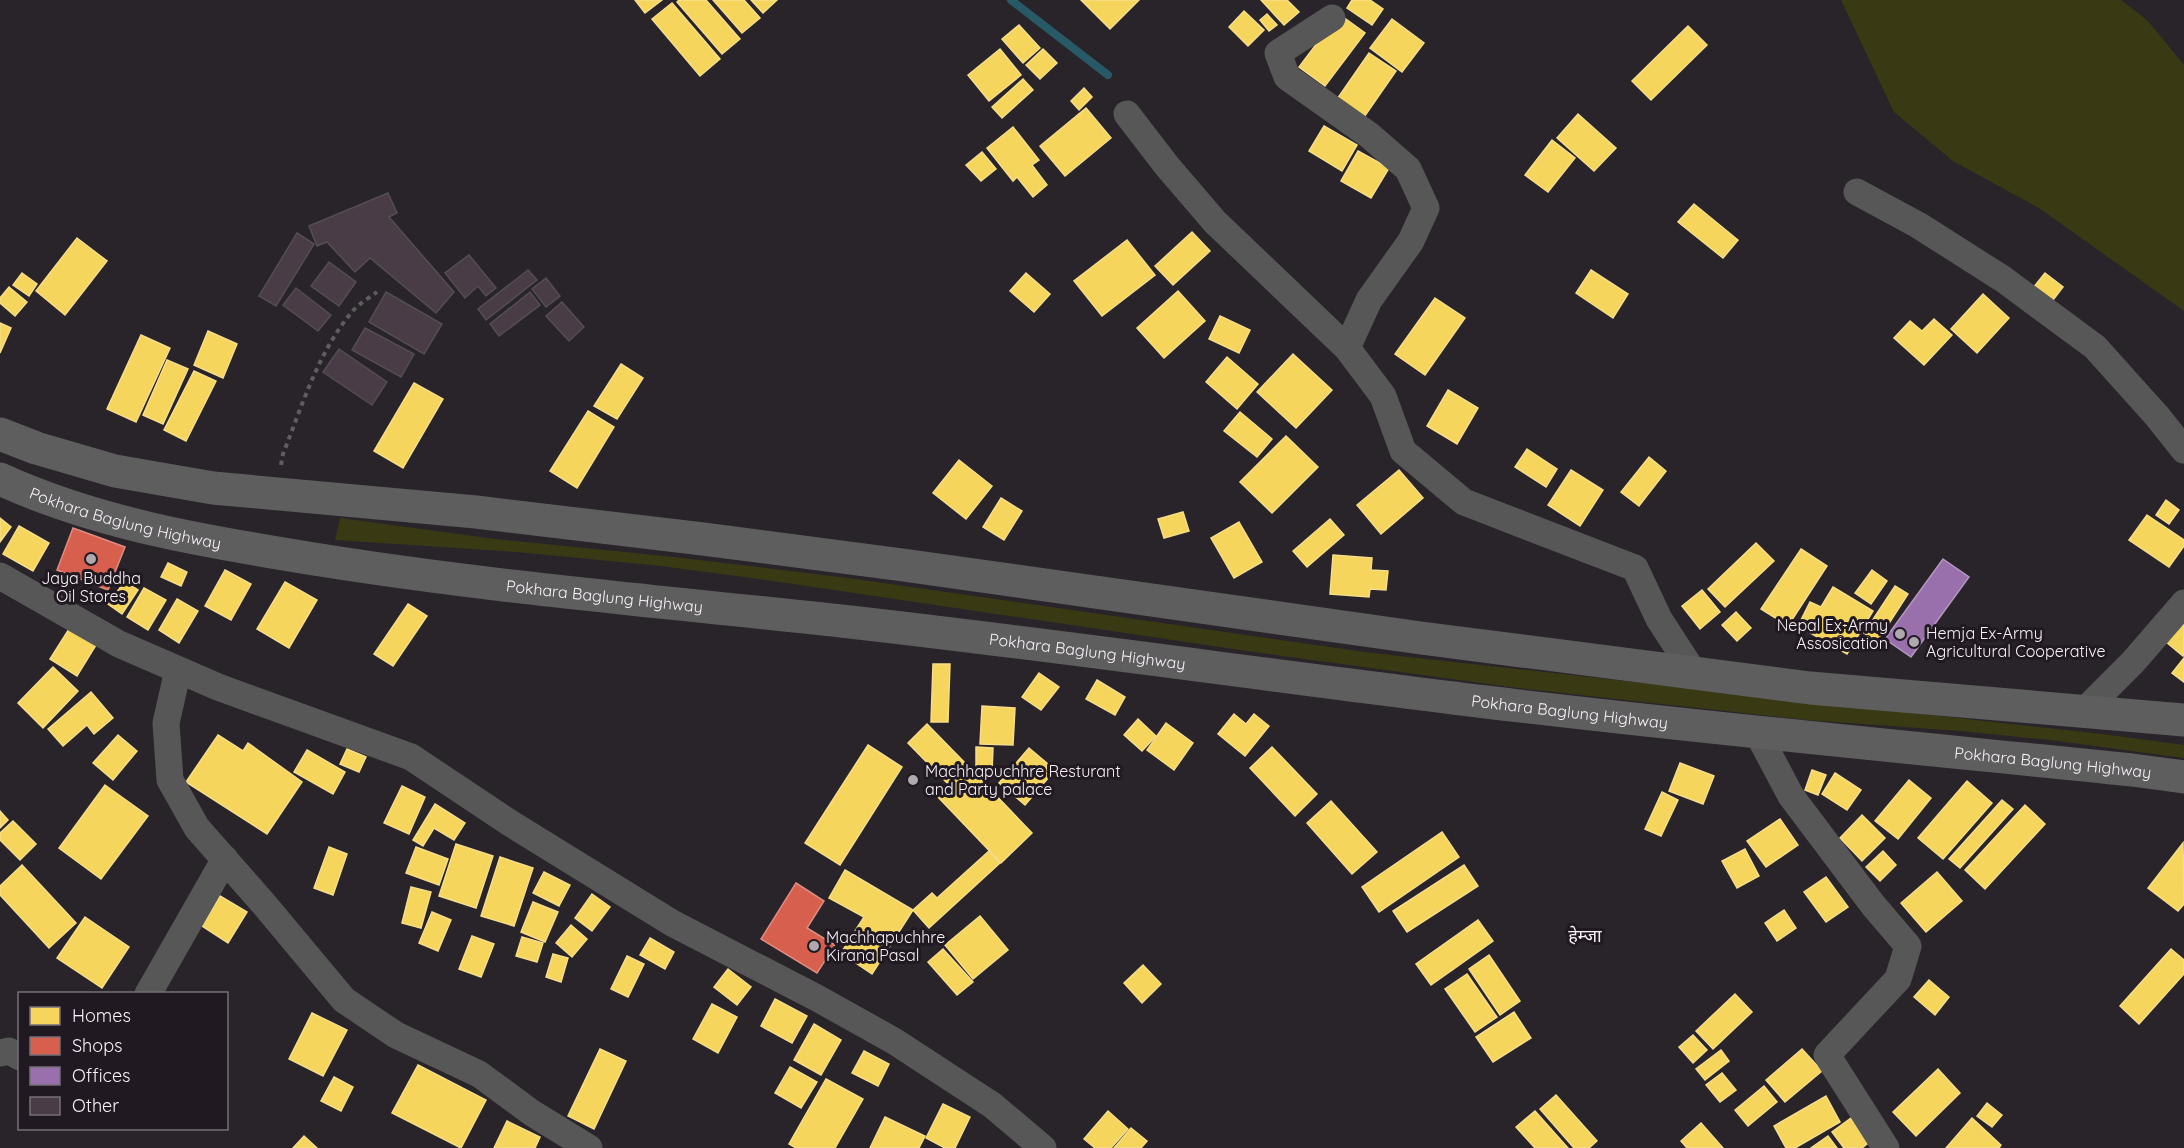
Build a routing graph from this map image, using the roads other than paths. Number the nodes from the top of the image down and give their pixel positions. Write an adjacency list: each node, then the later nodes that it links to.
1 (1332, 18): 4 (street)
2 (1127, 114): 4 (street)
3 (1857, 192): 6 (street)
4 (1347, 348): 11 (street)
5 (0, 434): 11 (highway)
6 (2184, 450)
7 (0, 479): 14 (highway, Pokhara Baglung Highway)
8 (0, 576): 10 (street)
9 (2184, 603): 12 (street)
10 (178, 670): 16 (street); 21 (street)
11 (1694, 673): 12 (highway)
12 (2084, 711): 13 (highway)
13 (2184, 720)
14 (1757, 732): 15 (highway, Pokhara Baglung Highway); 22 (street)
15 (2184, 777)
16 (225, 859): 17 (street); 20 (street)
17 (149, 992)
18 (0, 1053): 19 (street)
19 (18, 1055)
20 (590, 1148)
21 (1043, 1148)
22 (1886, 1148)

